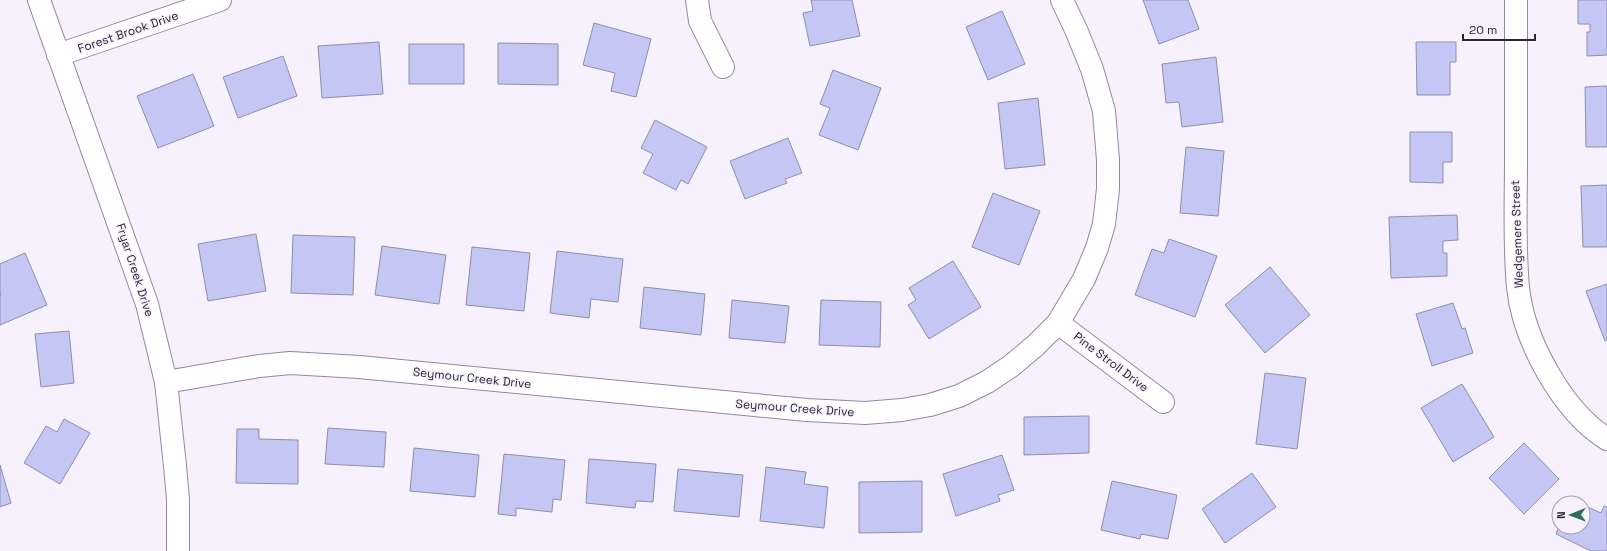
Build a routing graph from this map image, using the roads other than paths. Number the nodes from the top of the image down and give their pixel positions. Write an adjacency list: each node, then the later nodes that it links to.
1 (39, 0): 6 (street, Fryar Creek Drive)
2 (220, 0): 6 (street, Forest Brook Drive)
3 (697, 0): 7 (street)
4 (1062, 0): 8 (street, Seymour Creek Drive)
5 (1516, 0): 11 (street, Wedgemere Street)
6 (58, 56): 9 (street, Fryar Creek Drive)
7 (723, 67)
8 (1058, 323): 9 (street, Seymour Creek Drive); 10 (street, Pine Stroll Drive)
9 (166, 382): 12 (street, Fryar Creek Drive)
10 (1163, 402)
11 (1607, 439)
12 (178, 551)

